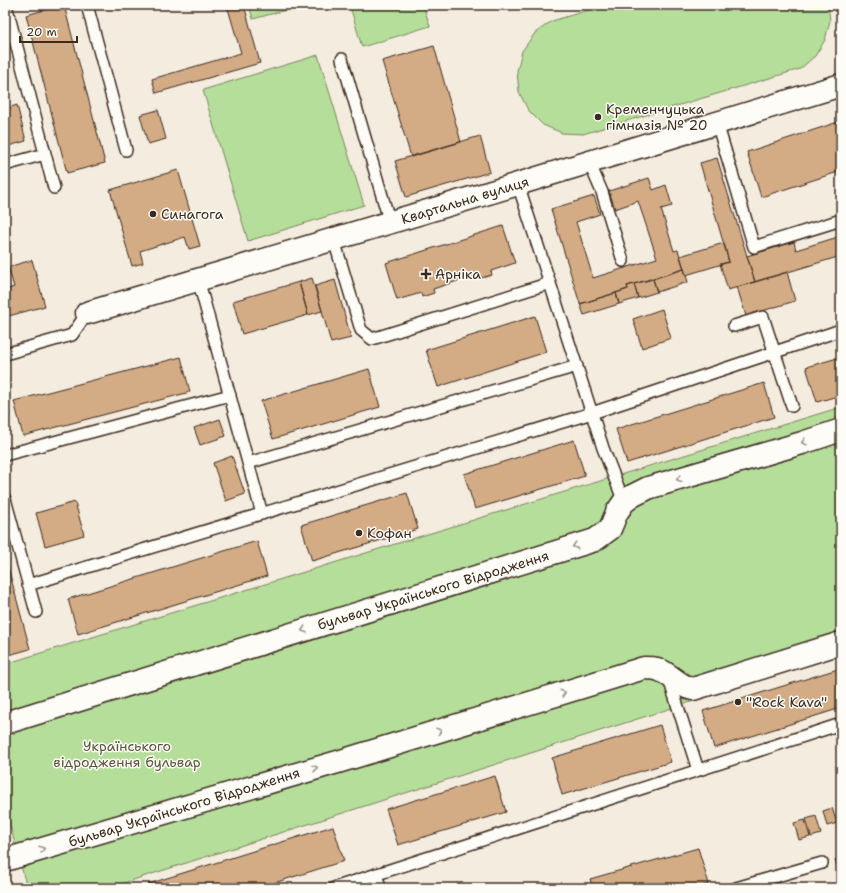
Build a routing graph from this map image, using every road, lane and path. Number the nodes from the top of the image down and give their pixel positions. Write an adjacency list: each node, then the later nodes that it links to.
1 (6, 5): 3 (lane)
2 (88, 5): 7 (lane)
3 (8, 25): 8 (lane)
4 (342, 59): 14 (lane)
5 (841, 85): 6 (street, Квартальна вулиця)
6 (717, 123): 9 (street, Квартальна вулиця); 13 (lane)
7 (126, 150)
8 (45, 154): 10 (lane); 12 (lane)
9 (589, 162): 11 (street, Квартальна вулиця); 16 (lane)
10 (5, 166)
11 (518, 184): 14 (street, Квартальна вулиця); 18 (lane)
12 (54, 188)
13 (841, 220)
14 (390, 223): 15 (street, Квартальна вулиця)
15 (334, 240): 17 (street, Квартальна вулиця); 18 (lane)
16 (623, 261)
17 (198, 279): 19 (street, Квартальна вулиця); 25 (lane)
18 (550, 283): 24 (lane)
19 (88, 313): 23 (lane)
20 (734, 326): 22 (lane)
21 (841, 330): 22 (lane)
22 (775, 352): 26 (lane); 27 (lane)
23 (5, 354)
24 (577, 366): 27 (lane); 30 (lane)
25 (230, 395): 29 (lane); 30 (lane)
26 (792, 406)
27 (592, 413): 32 (lane); 33 (lane)
28 (841, 430): 32 (street, бульвар Українського Відродження, one-way to 32)
29 (5, 455)
30 (248, 463): 33 (lane)
31 (5, 499): 34 (lane)
32 (624, 502): 38 (street, бульвар Українського Відродження, one-way to 38)
33 (262, 514): 34 (lane)
34 (28, 585): 35 (lane)
35 (36, 612)
36 (841, 644): 37 (street, бульвар Українського Відродження)
37 (668, 676): 40 (lane); 41 (street, бульвар Українського Відродження, one-way to 37)
38 (5, 723)
39 (841, 724): 40 (lane)
40 (698, 770): 43 (lane)
41 (5, 860)
42 (822, 863): 46 (lane)
43 (376, 874): 44 (lane); 45 (lane)
44 (334, 888)
45 (380, 888)
46 (736, 888)

